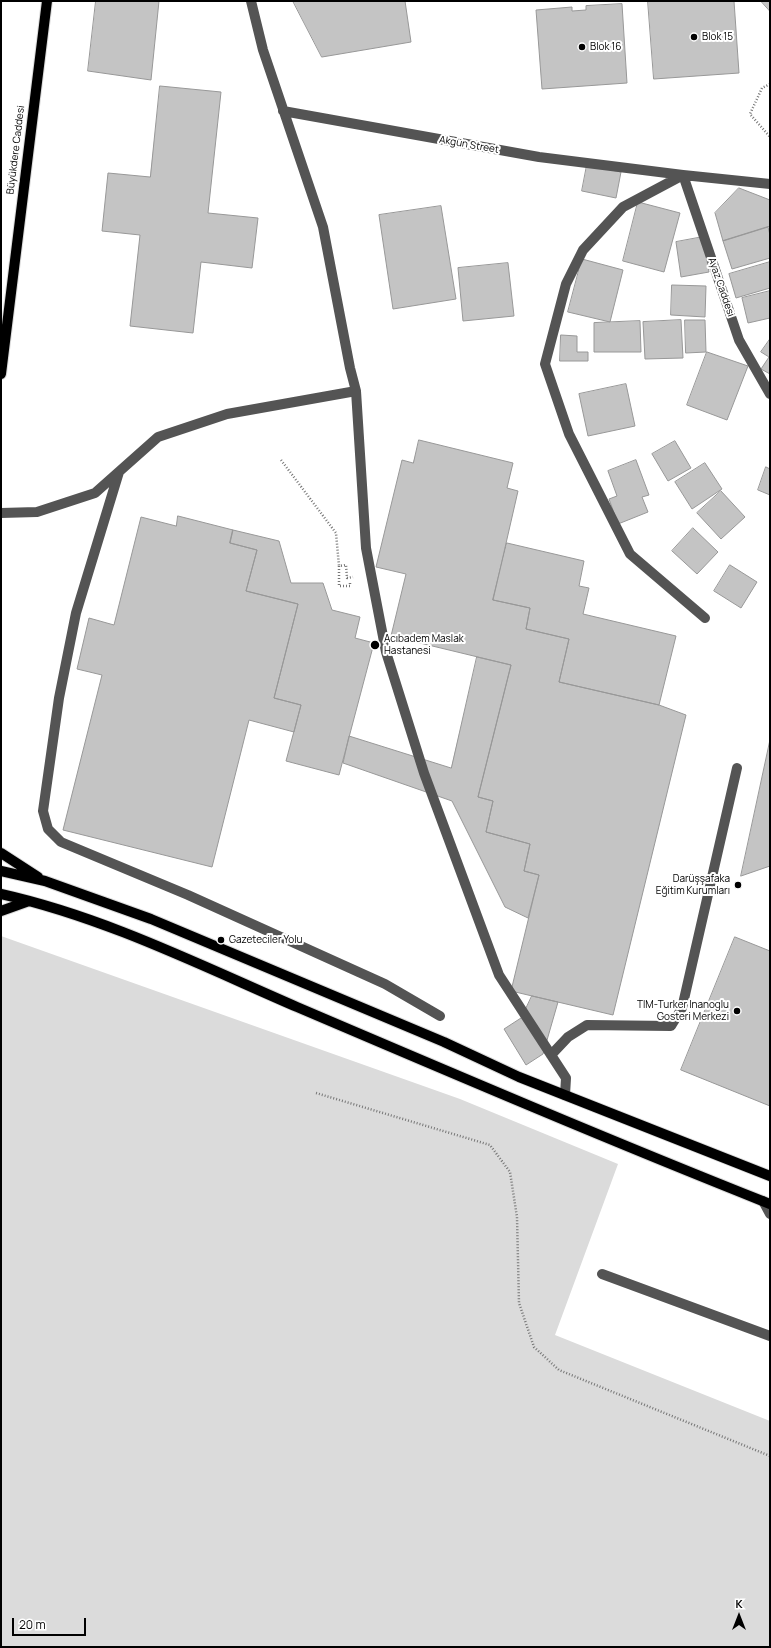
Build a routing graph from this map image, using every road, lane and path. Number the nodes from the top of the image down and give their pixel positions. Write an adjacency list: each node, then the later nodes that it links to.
1 (47, 1): 8 (main road, Büyükdere Caddesi)
2 (251, 1): 4 (street)
3 (770, 84): 5 (path)
4 (283, 111): 6 (street, Akgün Street); 9 (street)
5 (770, 138)
6 (683, 176): 7 (street, Akgün Street); 10 (street, Ayaz Caddesi); 17 (street)
7 (770, 184)
8 (1, 374)
9 (356, 391): 12 (street); 26 (street)
10 (770, 394)
11 (281, 460): 15 (path)
12 (119, 472): 13 (street); 25 (street)
13 (1, 513)
14 (346, 565): 15 (path)
15 (339, 566): 16 (path)
16 (350, 582)
17 (706, 618)
18 (737, 768): 26 (street)
19 (1, 853): 21 (main road)
20 (1, 871): 21 (main road)
21 (45, 881): 28 (main road)
22 (1, 894): 23 (main road)
23 (29, 901): 24 (main road); 30 (main road)
24 (1, 911)
25 (440, 1016)
26 (551, 1055): 28 (street)
27 (316, 1093): 34 (path)
28 (565, 1096): 29 (main road)
29 (770, 1176)
30 (766, 1203): 31 (street)
31 (770, 1214)
32 (602, 1274): 33 (street)
33 (770, 1336)
34 (770, 1456)

